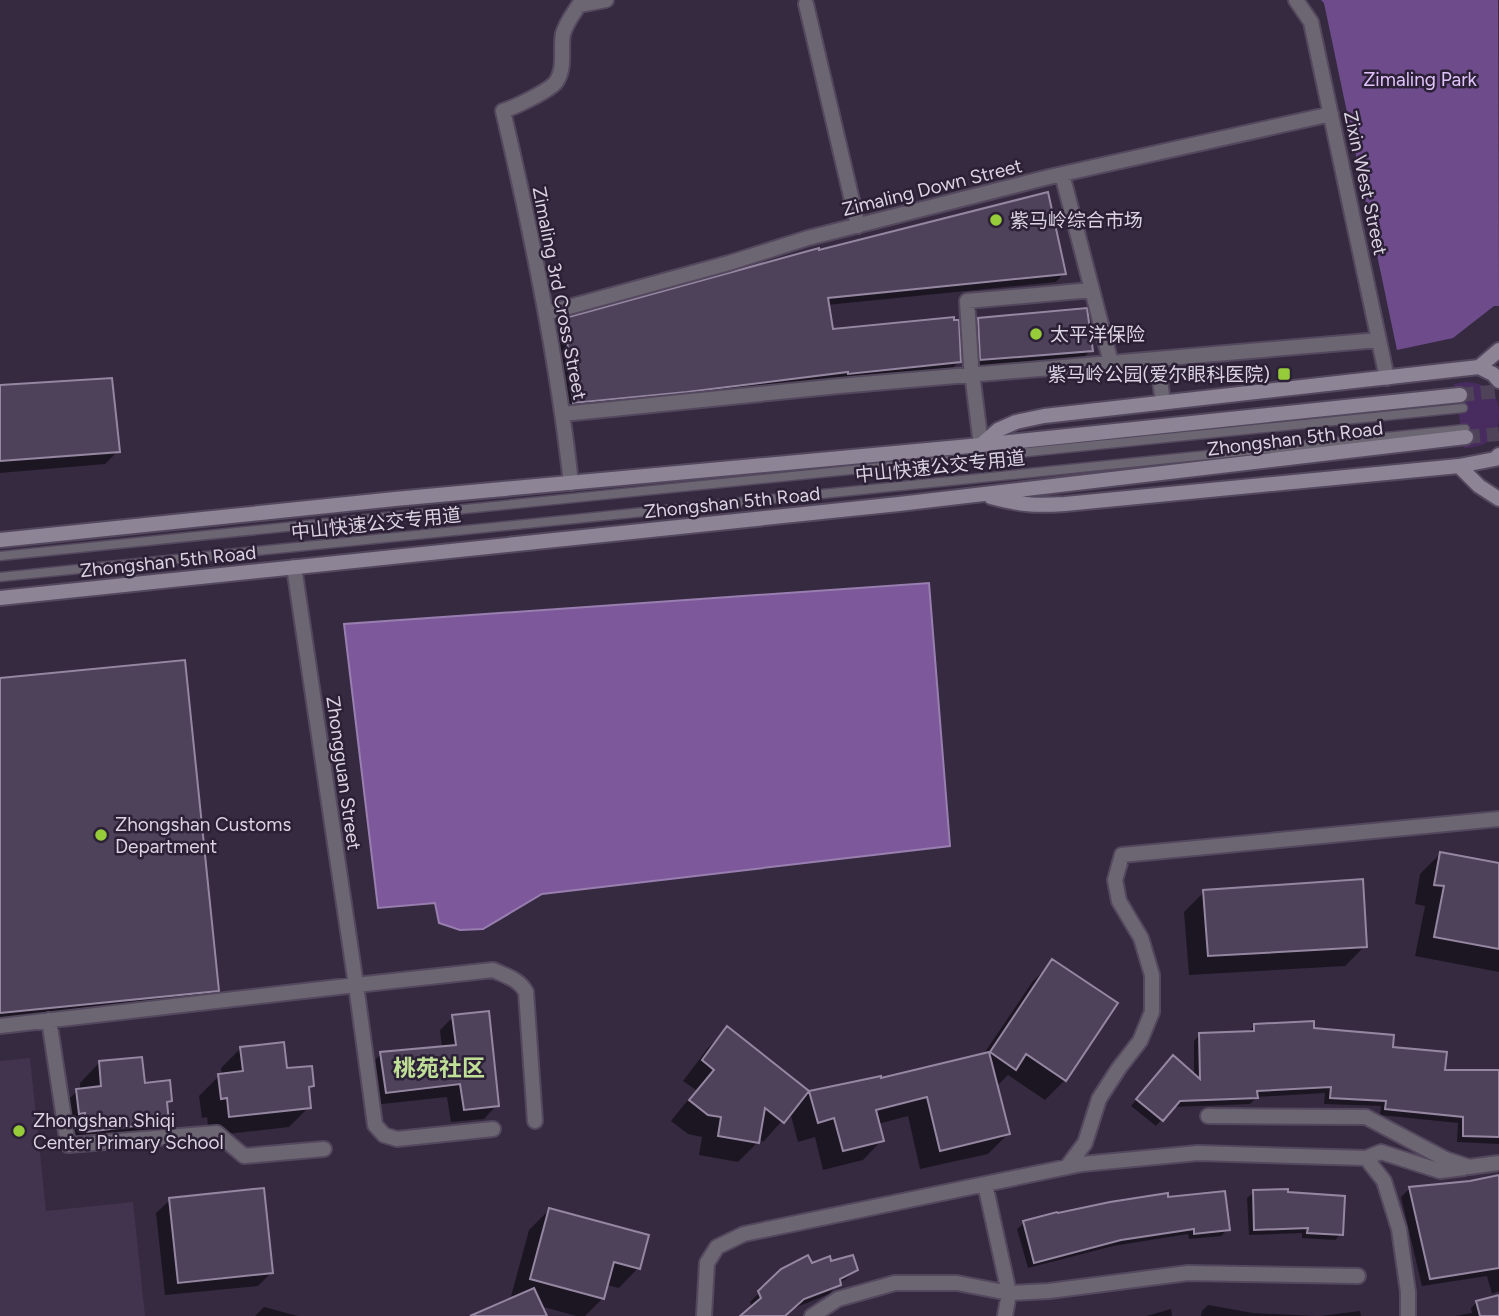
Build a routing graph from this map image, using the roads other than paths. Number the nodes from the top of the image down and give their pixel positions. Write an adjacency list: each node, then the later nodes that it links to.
1 (606, 0): 8 (street, Zimaling 3rd Cross Street)
2 (1296, 0): 4 (street, Zixin West Street)
3 (806, 4): 6 (street)
4 (1331, 114): 5 (street, Zimaling Down Street); 9 (street, Zixin West Street)
5 (1062, 174): 6 (street, Zimaling Down Street); 7 (street)
6 (858, 226): 8 (street, Zimaling Down Street)
7 (1093, 290): 12 (street); 20 (street)
8 (547, 313): 18 (street, Zimaling 3rd Cross Street)
9 (1379, 340): 11 (street); 14 (street, Zixin West Street)
10 (1499, 350): 13 (main road)
11 (1157, 360): 12 (street); 16 (street)
12 (1111, 363): 18 (street)
13 (1479, 367): 14 (main road); 15 (main road)
14 (1387, 378): 16 (main road)
15 (1499, 381)
16 (1163, 402): 20 (main road)
17 (1461, 402): 20 (main road, Zhongshan 5th Road); 27 (lane, 中山快速公交专用道)
18 (563, 414): 23 (street, Zimaling 3rd Cross Street)
19 (1466, 433): 24 (main road, Zhongshan 5th Road); 29 (lane, 中山快速公交专用道)
20 (982, 445): 23 (main road, Zhongshan 5th Road)
21 (1499, 455): 22 (main road)
22 (1459, 466): 24 (main road); 25 (main road)
23 (571, 483): 26 (main road, Zhongshan 5th Road)
24 (984, 494): 28 (main road, Zhongshan 5th Road)
25 (1499, 499)
26 (0, 540)
27 (0, 556)
28 (294, 567): 30 (main road, Zhongshan 5th Road); 32 (street, Zhongguan Street)
29 (0, 577)
30 (0, 598)
31 (1499, 819): 41 (street)
32 (356, 985): 33 (street); 36 (street); 37 (street, Zhongguan Street)
33 (49, 1020): 34 (street); 38 (street)
34 (0, 1026)
35 (1208, 1116): 42 (street)
36 (536, 1121)
37 (493, 1129)
38 (324, 1149)
39 (1366, 1158): 41 (street); 42 (street); 49 (street)
40 (1499, 1163): 42 (street)
41 (1067, 1167): 43 (street)
42 (1469, 1167)
43 (985, 1184): 45 (street); 46 (street)
44 (1359, 1276): 45 (street)
45 (1009, 1293): 47 (street); 48 (street)
46 (704, 1316)
47 (812, 1316)
48 (1005, 1316)
49 (1408, 1316)

